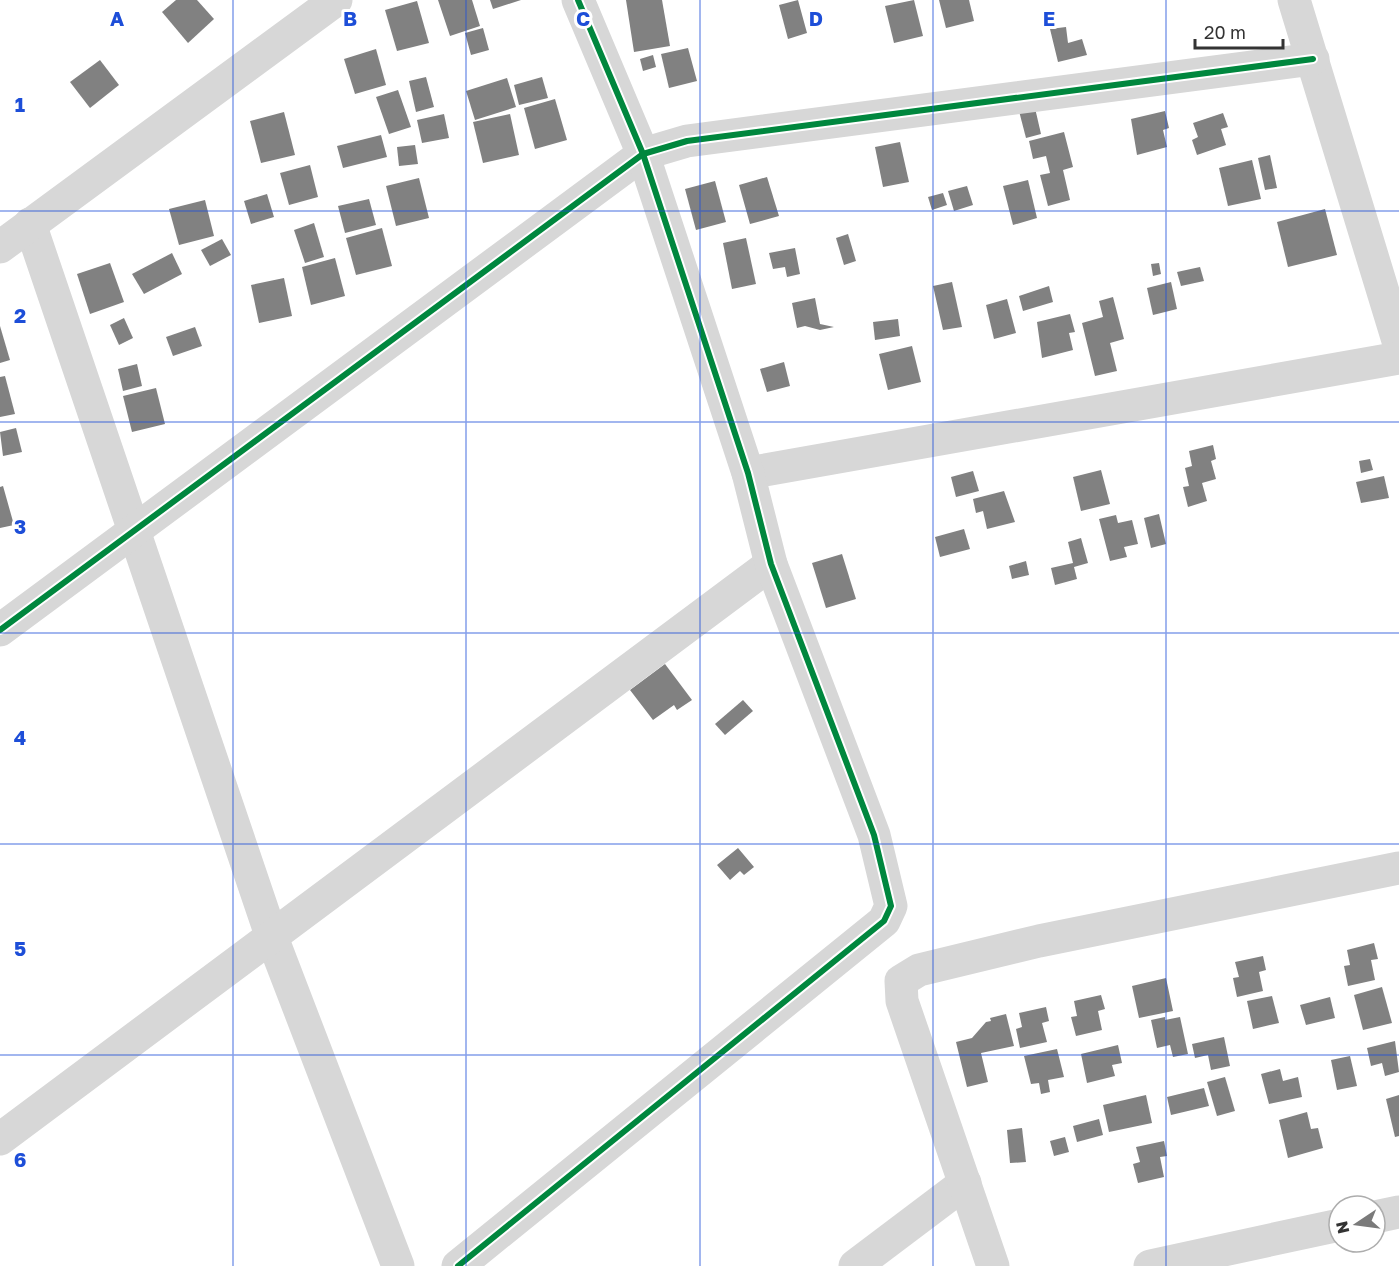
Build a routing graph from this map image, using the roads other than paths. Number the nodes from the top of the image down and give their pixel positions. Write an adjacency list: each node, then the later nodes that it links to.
1 (336, 0): 6 (street)
2 (578, 0): 5 (street)
3 (1294, 0): 4 (street)
4 (1313, 59): 5 (street); 8 (street)
5 (643, 154): 10 (street); 11 (street)
6 (30, 224): 7 (street); 11 (street)
7 (0, 246)
8 (1399, 344)
9 (1399, 358): 10 (street)
10 (748, 473): 12 (street)
11 (134, 532): 13 (street); 15 (street)
12 (771, 564): 15 (street); 20 (street)
13 (0, 630)
14 (1399, 868): 17 (street)
15 (271, 935): 16 (street); 19 (street)
16 (0, 1139)
17 (965, 1183): 21 (street); 22 (street)
18 (1327, 1228): 23 (street)
19 (398, 1266)
20 (458, 1266)
21 (855, 1266)
22 (993, 1266)
23 (1150, 1266)

